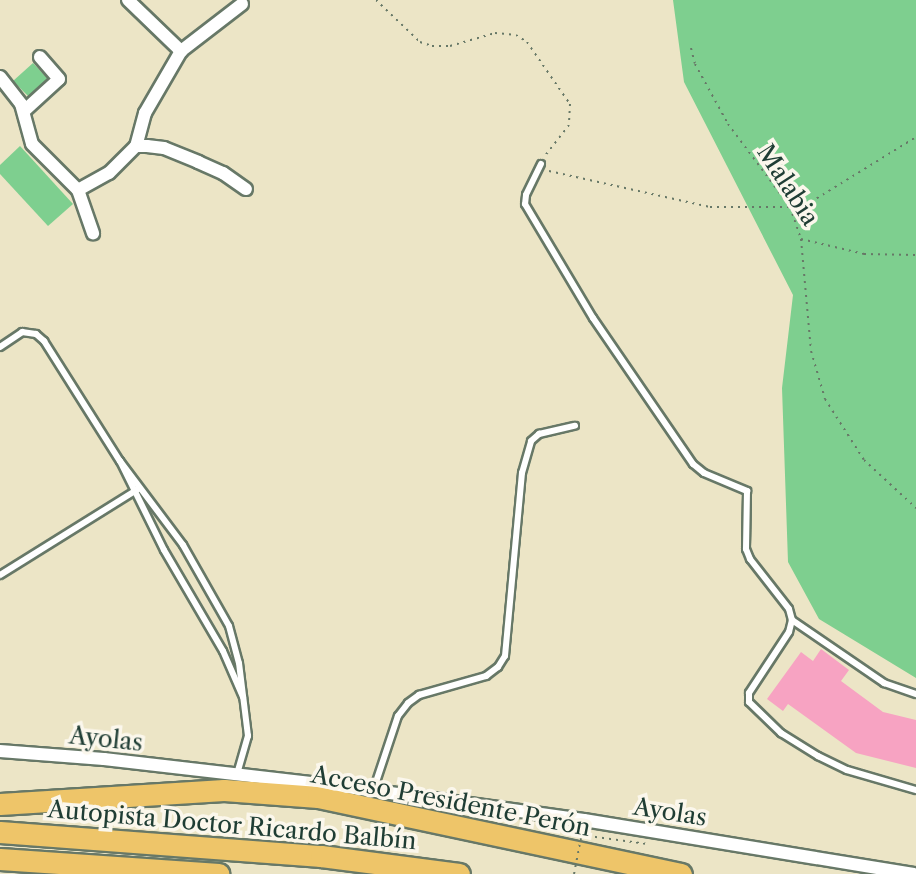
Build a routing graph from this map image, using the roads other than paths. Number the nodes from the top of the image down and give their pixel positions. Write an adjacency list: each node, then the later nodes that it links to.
1 (128, 0): 3 (street)
2 (243, 4): 3 (street)
3 (181, 51): 7 (street)
4 (40, 57): 6 (street)
5 (0, 77): 6 (street)
6 (24, 111): 10 (street)
7 (136, 146): 9 (street); 10 (street)
8 (541, 164): 16 (lane)
9 (246, 189)
10 (78, 190): 11 (street)
11 (93, 233)
12 (0, 347): 14 (lane)
13 (575, 426): 22 (lane)
14 (138, 489): 15 (lane); 18 (lane); 18 (lane)
15 (0, 575)
16 (792, 620): 17 (lane); 21 (lane)
17 (916, 694)
18 (243, 696): 20 (lane)
19 (0, 751): 20 (street, Ayolas)
20 (230, 783): 22 (street, Ayolas); 23 (highway); 28 (highway, Acceso Presidente Perón)
21 (916, 790)
22 (373, 791): 29 (street, Ayolas)
23 (0, 804)
24 (0, 832): 27 (highway, Autopista Doctor Ricardo Balbín)
25 (0, 859): 26 (highway, Autopista Doctor Ricardo Balbín)
26 (218, 874)
27 (459, 874)
28 (681, 874)
29 (914, 874)

